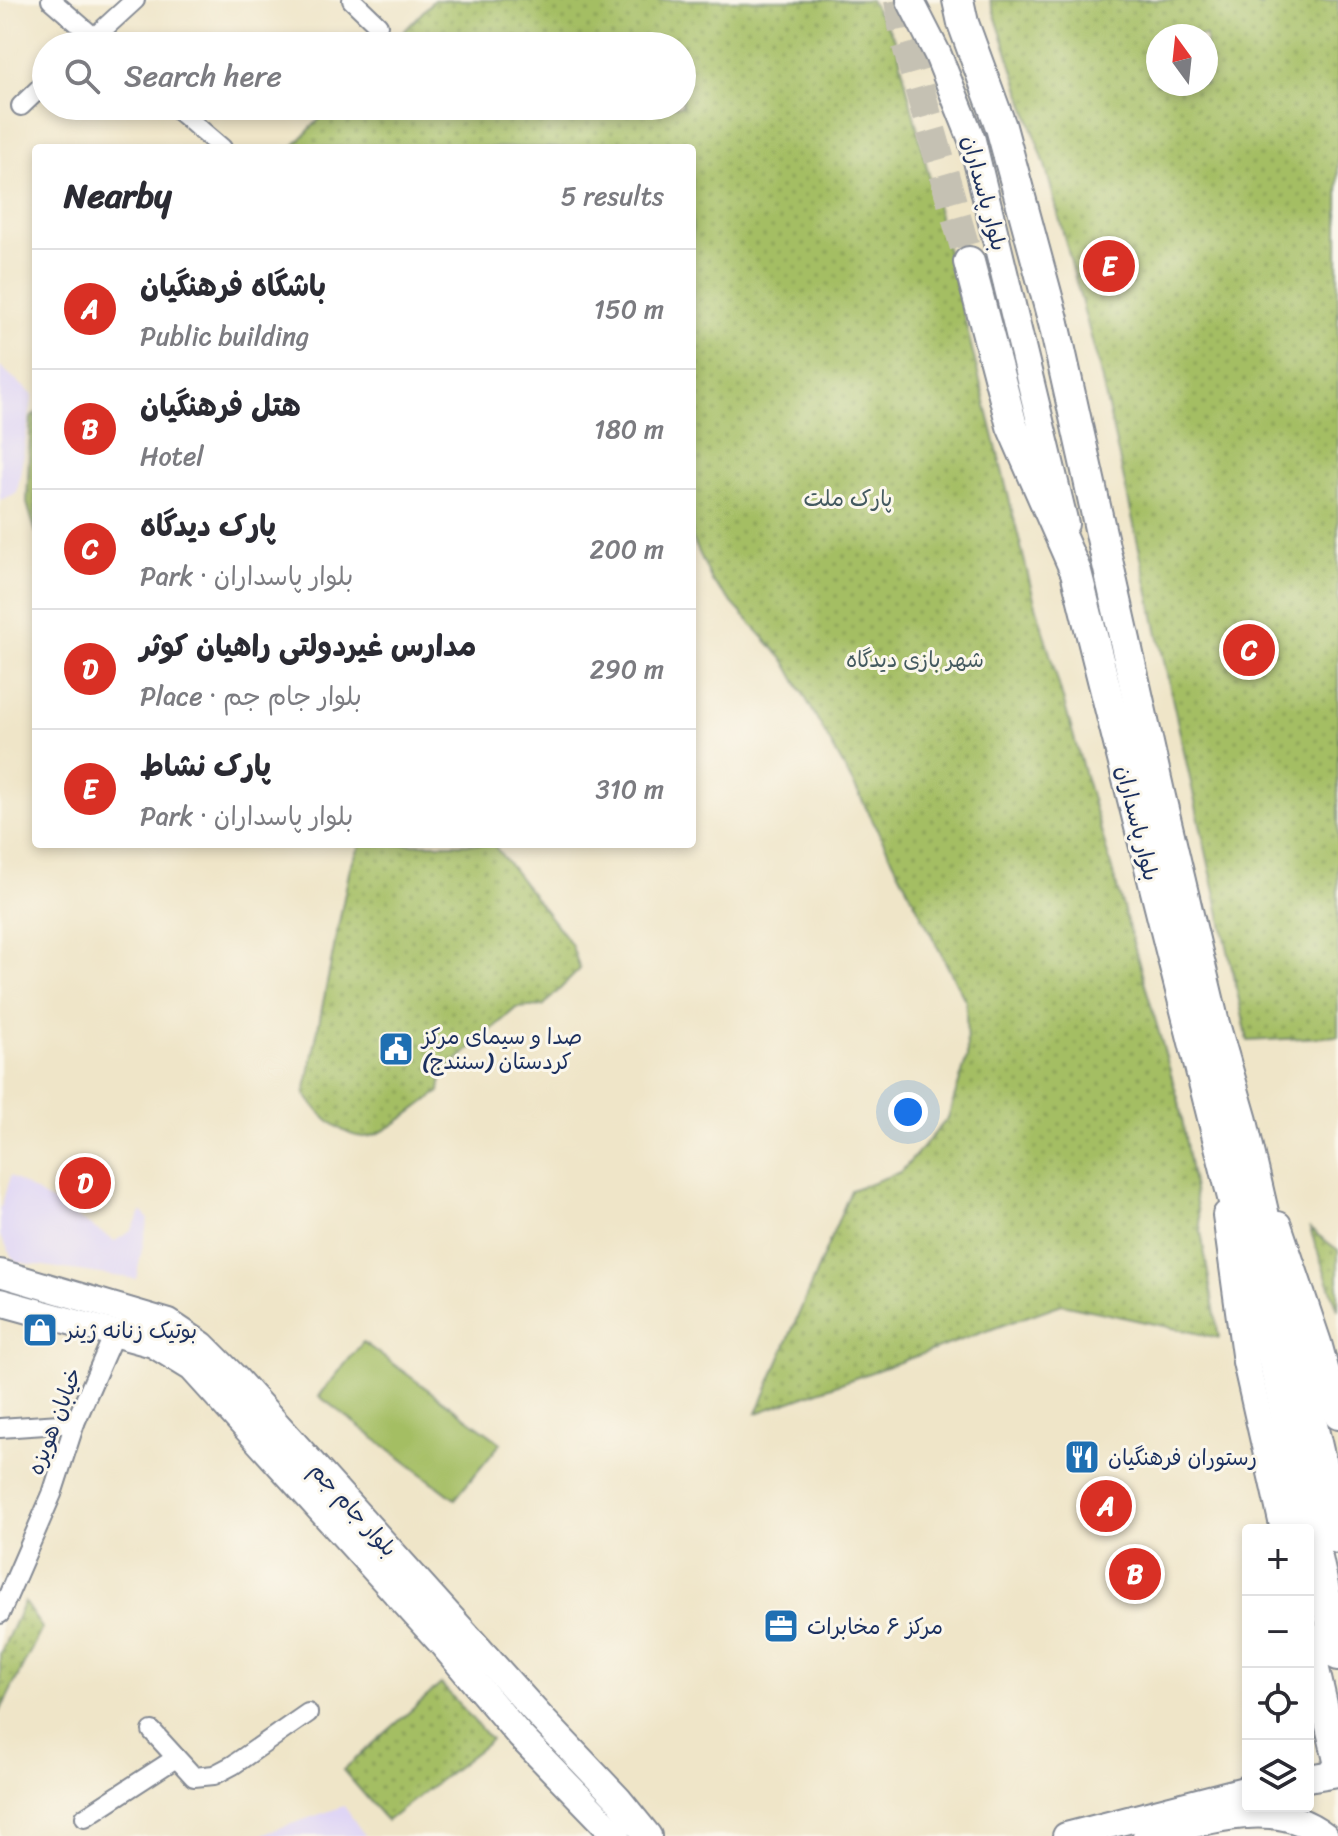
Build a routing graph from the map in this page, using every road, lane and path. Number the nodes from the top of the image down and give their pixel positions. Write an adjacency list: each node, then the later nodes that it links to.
1 (51, 0): 7 (street)
2 (135, 0): 8 (street)
3 (352, 0): 6 (street)
4 (910, 0): 14 (main road, بلوار پاسداران)
5 (957, 8): 15 (main road, بلوار پاسداران)
6 (378, 25)
7 (84, 32)
8 (105, 32)
9 (32, 95): 10 (street)
10 (21, 106)
11 (189, 120): 12 (street)
12 (217, 144)
13 (969, 262): 14 (main road)
14 (1076, 572): 15 (main road, بلوار پاسداران)
15 (1228, 1124): 19 (main road); 22 (main road); 23 (main road, بلوار پاسداران); 26 (main road, بلوار پاسداران)
16 (0, 1273): 39 (main road, بلوار جام جم)
17 (0, 1302): 18 (main road, بلوار جام جم)
18 (114, 1334): 20 (street, خیابان هویزه); 38 (main road, بلوار جام جم)
19 (1338, 1416)
20 (75, 1423): 21 (street); 24 (street, خیابان هویزه)
21 (0, 1428)
22 (1283, 1524)
23 (1338, 1538)
24 (3, 1602)
25 (1314, 1643): 26 (main road)
26 (1326, 1660): 27 (main road); 31 (main road)
27 (1314, 1682)
28 (308, 1713): 30 (street)
29 (152, 1731): 30 (street)
30 (176, 1758): 37 (street)
31 (1338, 1765)
32 (1338, 1773): 33 (main road)
33 (1314, 1777)
34 (1242, 1784): 36 (main road)
35 (1242, 1790): 36 (main road)
36 (1215, 1797): 40 (main road)
37 (85, 1817)
38 (617, 1836)
39 (648, 1836)
40 (1066, 1836)
41 (1146, 1836): 42 (main road)
42 (1325, 1836)

